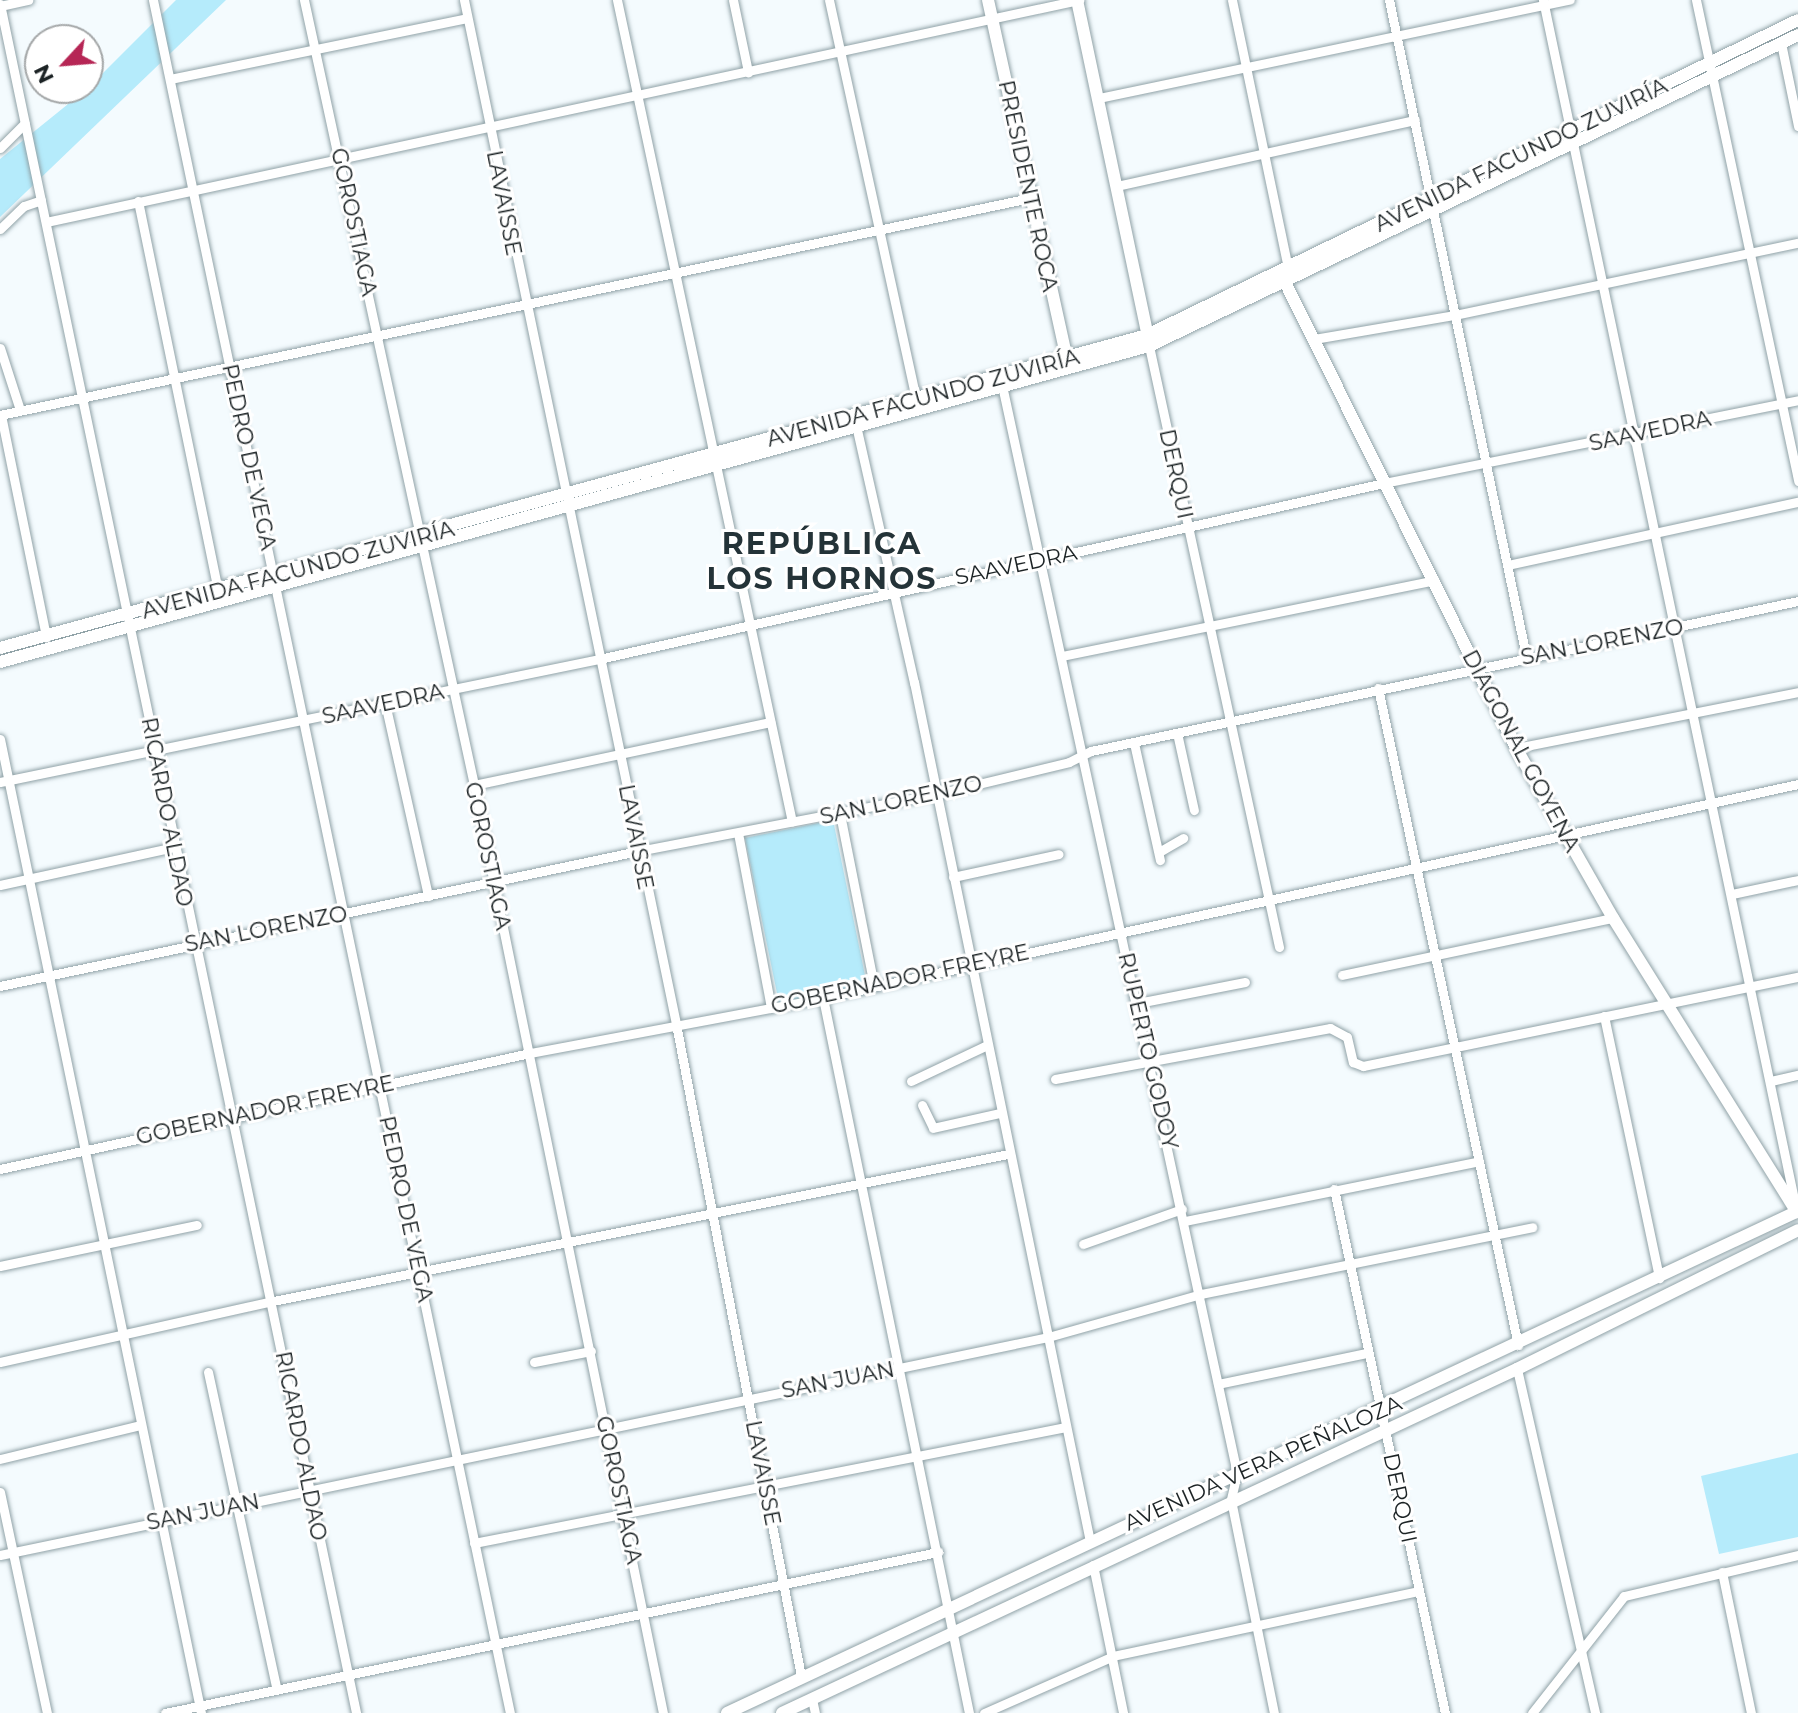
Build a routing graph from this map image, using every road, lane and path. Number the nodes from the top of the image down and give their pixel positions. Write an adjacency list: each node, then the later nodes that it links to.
1 (28, 0): 15 (street)
2 (153, 0): 27 (street, PEDRO DE VEGA)
3 (304, 0): 22 (street, GOROSTIAGA)
4 (464, 0): 16 (street, LAVAISSE)
5 (617, 0): 28 (street)
6 (733, 0): 26 (street)
7 (829, 0): 23 (street)
8 (988, 0): 17 (main road, PRESIDENTE ROCA)
9 (1078, 0): 17 (street); 29 (main road, DERQUI)
10 (1232, 0): 24 (street)
11 (1389, 0): 20 (street)
12 (1570, 0): 14 (street)
13 (1696, 0): 25 (street)
14 (1544, 3): 20 (street); 34 (street)
15 (0, 5): 31 (street, RICARDO ALDAO)
16 (467, 18): 22 (street); 33 (street, LAVAISSE)
17 (992, 20): 23 (street); 40 (main road, PRESIDENTE ROCA)
18 (1798, 20): 25 (main road, AVENIDA FACUNDO ZUVIRÍA)
19 (1798, 35): 21 (main road, AVENIDA FACUNDO ZUVIRÍA)
20 (1397, 37): 24 (street); 30 (street)
21 (1781, 43): 25 (main road, AVENIDA FACUNDO ZUVIRÍA); 32 (street)
22 (316, 49): 27 (street); 37 (street, GOROSTIAGA)
23 (840, 54): 26 (street); 46 (street)
24 (1246, 69): 29 (street); 36 (street)
25 (1710, 70): 34 (main road, AVENIDA FACUNDO ZUVIRÍA); 48 (street)
26 (748, 72): 28 (street)
27 (170, 79): 39 (street, PEDRO DE VEGA)
28 (637, 95): 33 (street); 49 (street)
29 (1099, 98): 38 (main road, DERQUI)
30 (1415, 120): 36 (street); 43 (street)
31 (25, 123): 35 (street); 41 (street, RICARDO ALDAO)
32 (1798, 126)
33 (489, 127): 37 (street); 52 (street, LAVAISSE)
34 (1573, 137): 43 (main road, AVENIDA FACUNDO ZUVIRÍA); 51 (street)
35 (0, 148)
36 (1264, 154): 38 (street); 50 (street)
37 (341, 157): 39 (street); 54 (street, GOROSTIAGA)
38 (1117, 186): 56 (main road, DERQUI)
39 (193, 190): 42 (street); 59 (street, PEDRO DE VEGA)
40 (1030, 198): 46 (street); 58 (main road, PRESIDENTE ROCA)
41 (41, 200): 44 (street, RICARDO ALDAO); 45 (street)
42 (138, 201): 44 (street); 60 (street)
43 (1433, 204): 50 (main road, AVENIDA FACUNDO ZUVIRÍA); 53 (street)
44 (46, 222): 62 (street, RICARDO ALDAO)
45 (0, 229)
46 (877, 230): 49 (street); 63 (street)
47 (1798, 243): 48 (street)
48 (1749, 254): 51 (street); 65 (street)
49 (672, 272): 52 (street); 70 (street)
50 (1287, 276): 55 (main road, DIAGONAL GOYENA); 56 (main road, AVENIDA FACUNDO ZUVIRÍA)
51 (1602, 284): 53 (street); 69 (street)
52 (524, 305): 54 (street); 74 (street, LAVAISSE)
53 (1455, 315): 55 (street); 71 (street)
54 (378, 337): 59 (street); 78 (street, GOROSTIAGA)
55 (1314, 339): 73 (main road, DIAGONAL GOYENA)
56 (1148, 340): 58 (main road, AVENIDA FACUNDO ZUVIRÍA); 76 (street, DERQUI)
57 (0, 348): 66 (street)
58 (1068, 365): 61 (main road, AVENIDA FACUNDO ZUVIRÍA); 63 (main road, AVENIDA FACUNDO ZUVIRÍA)
59 (230, 366): 60 (street); 82 (street, PEDRO DE VEGA)
60 (175, 376): 62 (street); 83 (street)
61 (1003, 390): 68 (main road, AVENIDA FACUNDO ZUVIRÍA); 79 (street, RUPERTO GODOY)
62 (83, 396): 66 (street); 86 (street, RICARDO ALDAO)
63 (916, 400): 68 (main road, AVENIDA FACUNDO ZUVIRÍA)
64 (1798, 400): 65 (street, SAAVEDRA)
65 (1782, 404): 69 (street, SAAVEDRA); 72 (street)
66 (20, 410): 67 (street)
67 (0, 415): 90 (street)
68 (855, 424): 70 (main road, AVENIDA FACUNDO ZUVIRÍA); 84 (street)
69 (1634, 436): 71 (street, SAAVEDRA); 77 (street)
70 (712, 462): 74 (main road, AVENIDA FACUNDO ZUVIRÍA); 88 (street)
71 (1486, 463): 73 (street, SAAVEDRA); 80 (street)
72 (1798, 481)
73 (1384, 483): 76 (street, SAAVEDRA); 81 (main road, DIAGONAL GOYENA)
74 (568, 502): 78 (main road, AVENIDA FACUNDO ZUVIRÍA); 94 (street, LAVAISSE)
75 (1798, 502): 77 (street)
76 (1188, 528): 79 (street, SAAVEDRA); 87 (street, DERQUI)
77 (1653, 533): 80 (street); 89 (street)
78 (421, 543): 82 (main road, AVENIDA FACUNDO ZUVIRÍA); 98 (street, GOROSTIAGA)
79 (1039, 560): 84 (street, SAAVEDRA); 92 (street, RUPERTO GODOY)
80 (1508, 565): 93 (street)
81 (1434, 580): 87 (street); 96 (main road, DIAGONAL GOYENA)
82 (276, 583): 83 (main road, AVENIDA FACUNDO ZUVIRÍA); 86 (main road, AVENIDA FACUNDO ZUVIRÍA); 102 (street, PEDRO DE VEGA)
83 (218, 591): 86 (main road, AVENIDA FACUNDO ZUVIRÍA)
84 (894, 593): 88 (street, SAAVEDRA); 115 (street)
85 (1798, 601): 89 (street, SAN LORENZO)
86 (128, 622): 90 (main road, AVENIDA FACUNDO ZUVIRÍA); 95 (main road, AVENIDA FACUNDO ZUVIRÍA); 109 (street, RICARDO ALDAO)
87 (1208, 625): 92 (street); 104 (street, DERQUI)
88 (747, 627): 94 (street, SAAVEDRA); 103 (street)
89 (1674, 629): 93 (street, SAN LORENZO); 101 (street)
90 (46, 637): 91 (main road, AVENIDA FACUNDO ZUVIRÍA)
91 (0, 648)
92 (1062, 656): 111 (street, RUPERTO GODOY)
93 (1526, 656): 96 (street, SAN LORENZO)
94 (599, 659): 98 (street, SAAVEDRA); 110 (street, LAVAISSE)
95 (0, 662)
96 (1475, 667): 97 (street, SAN LORENZO); 108 (main road, DIAGONAL GOYENA)
97 (1378, 688): 104 (street, SAN LORENZO); 126 (street)
98 (452, 689): 100 (street, SAAVEDRA); 114 (street, GOROSTIAGA)
99 (1798, 692): 101 (street)
100 (385, 703): 102 (street, SAAVEDRA); 133 (street)
101 (1693, 715): 108 (street); 116 (street)
102 (304, 721): 109 (street, SAAVEDRA); 135 (street, PEDRO DE VEGA)
103 (770, 722): 110 (street); 119 (street)
104 (1228, 722): 105 (street, SAN LORENZO); 134 (street, DERQUI)
105 (1177, 733): 107 (street, SAN LORENZO); 117 (street)
106 (0, 739): 112 (street)
107 (1134, 743): 111 (street, SAN LORENZO); 122 (street)
108 (1516, 748): 121 (main road, DIAGONAL GOYENA)
109 (156, 749): 112 (street, SAAVEDRA); 123 (street, RICARDO ALDAO)
110 (620, 753): 114 (street); 124 (street, LAVAISSE)
111 (1083, 756): 115 (street, SAN LORENZO); 137 (street, RUPERTO GODOY)
112 (4, 781): 128 (street)
113 (1798, 784): 116 (street, GOBERNADOR FREYRE)
114 (474, 785): 130 (street, GOROSTIAGA)
115 (937, 794): 118 (street, SAN LORENZO); 127 (street)
116 (1712, 804): 121 (street, GOBERNADOR FREYRE); 132 (street)
117 (1194, 810)
118 (840, 814): 119 (street, SAN LORENZO); 146 (street)
119 (792, 822): 120 (street, SAN LORENZO)
120 (738, 833): 124 (street, SAN LORENZO); 152 (street)
121 (1563, 834): 126 (street, GOBERNADOR FREYRE); 136 (main road, DIAGONAL GOYENA)
122 (1183, 838)
123 (175, 847): 128 (street); 138 (street, RICARDO ALDAO)
124 (638, 851): 130 (street, SAN LORENZO); 154 (street, LAVAISSE)
125 (1059, 854): 127 (street)
126 (1417, 864): 134 (street, GOBERNADOR FREYRE); 140 (street)
127 (953, 877): 141 (street)
128 (28, 880): 131 (street); 142 (street)
129 (1798, 880): 132 (street)
130 (493, 882): 133 (street, SAN LORENZO); 157 (street, GOROSTIAGA)
131 (0, 885)
132 (1732, 894): 148 (street)
133 (428, 896): 135 (street, SAN LORENZO)
134 (1269, 899): 137 (street, GOBERNADOR FREYRE); 139 (street, DERQUI)
135 (343, 914): 138 (street, SAN LORENZO); 163 (street, PEDRO DE VEGA)
136 (1613, 918): 140 (street); 151 (main road, DIAGONAL GOYENA)
137 (1121, 932): 141 (street, GOBERNADOR FREYRE); 150 (street, RUPERTO GODOY)
138 (194, 943): 142 (street, SAN LORENZO); 166 (street, RICARDO ALDAO)
139 (1279, 947)
140 (1436, 954): 143 (street); 156 (street)
141 (970, 963): 146 (street, GOBERNADOR FREYRE); 155 (street)
142 (49, 975): 147 (street, SAN LORENZO); 167 (street)
143 (1342, 975)
144 (1798, 977): 148 (street)
145 (1245, 982): 150 (street)
146 (874, 985): 149 (street, GOBERNADOR FREYRE)
147 (0, 986)
148 (1752, 987): 151 (street); 162 (street)
149 (823, 998): 152 (street, GOBERNADOR FREYRE); 171 (street)
150 (1138, 1003): 158 (street, RUPERTO GODOY)
151 (1667, 1004): 153 (street); 174 (main road, DIAGONAL GOYENA)
152 (771, 1008): 154 (street, GOBERNADOR FREYRE)
153 (1604, 1016): 156 (street); 187 (street)
154 (676, 1024): 157 (street, GOBERNADOR FREYRE); 175 (street, LAVAISSE)
155 (987, 1045): 161 (street); 165 (street)
156 (1455, 1049): 158 (street); 169 (street)
157 (530, 1053): 163 (street, GOBERNADOR FREYRE); 181 (street, GOROSTIAGA)
158 (1151, 1059): 160 (street); 173 (street, RUPERTO GODOY)
159 (1798, 1075): 162 (street)
160 (1055, 1079)
161 (911, 1081)
162 (1771, 1081): 174 (street)
163 (380, 1085): 166 (street, GOBERNADOR FREYRE); 186 (street, PEDRO DE VEGA)
164 (922, 1105): 165 (street)
165 (1000, 1113): 168 (street)
166 (234, 1116): 167 (street, GOBERNADOR FREYRE); 189 (street, RICARDO ALDAO)
167 (86, 1149): 170 (street, GOBERNADOR FREYRE); 182 (street)
168 (1008, 1154): 171 (street); 191 (street)
169 (1479, 1161): 172 (street); 180 (street)
170 (0, 1169)
171 (862, 1184): 175 (street); 197 (street)
172 (1334, 1189): 176 (street); 184 (street, DERQUI)
173 (1182, 1209): 176 (street, RUPERTO GODOY); 183 (street)
174 (1798, 1213): 187 (main road, AVENIDA VERA PEÑALOZA)
175 (712, 1214): 181 (street); 201 (street, LAVAISSE)
176 (1185, 1221): 188 (street, RUPERTO GODOY)
177 (197, 1225): 182 (street)
178 (1532, 1227): 180 (street, SAN JUAN)
179 (1798, 1230): 198 (main road, AVENIDA VERA PEÑALOZA)
180 (1493, 1234): 184 (street, SAN JUAN); 192 (street)
181 (569, 1243): 186 (street); 193 (street, GOROSTIAGA)
182 (103, 1244): 185 (street); 190 (street)
183 (1083, 1244)
184 (1348, 1263): 188 (street, SAN JUAN); 194 (street, DERQUI)
185 (0, 1266)
186 (420, 1274): 189 (street); 208 (street, PEDRO DE VEGA)
187 (1659, 1278): 192 (main road, AVENIDA VERA PEÑALOZA)
188 (1201, 1294): 191 (street, SAN JUAN); 200 (street, RUPERTO GODOY)
189 (273, 1301): 190 (street); 212 (street, RICARDO ALDAO)
190 (124, 1336): 195 (street); 203 (street)
191 (1048, 1337): 197 (street, SAN JUAN); 205 (street)
192 (1518, 1345): 202 (main road, AVENIDA VERA PEÑALOZA)
193 (591, 1351): 196 (street); 204 (street, GOROSTIAGA)
194 (1367, 1353): 200 (street); 202 (street, DERQUI)
195 (0, 1362)
196 (534, 1362)
197 (899, 1368): 201 (street, SAN JUAN); 207 (street)
198 (1517, 1369): 206 (main road, AVENIDA VERA PEÑALOZA); 233 (street)
199 (208, 1372): 215 (street)
200 (1218, 1384): 210 (street, RUPERTO GODOY)
201 (748, 1397): 204 (street, SAN JUAN); 211 (street, LAVAISSE)
202 (1380, 1410): 206 (street, DERQUI); 210 (main road, AVENIDA VERA PEÑALOZA)
203 (141, 1425): 209 (street); 217 (street)
204 (606, 1426): 208 (street, SAN JUAN); 216 (street, GOROSTIAGA)
205 (1066, 1427): 207 (street); 218 (street)
206 (1386, 1432): 214 (main road, AVENIDA VERA PEÑALOZA); 227 (street, DERQUI)
207 (918, 1456): 211 (street); 220 (street)
208 (458, 1458): 212 (street, SAN JUAN); 219 (street, PEDRO DE VEGA)
209 (0, 1459)
210 (1237, 1473): 214 (street, RUPERTO GODOY); 218 (main road, AVENIDA VERA PEÑALOZA)
211 (765, 1486): 216 (street); 226 (street, LAVAISSE)
212 (309, 1491): 215 (street, SAN JUAN); 236 (street, RICARDO ALDAO)
213 (0, 1492): 221 (street)
214 (1231, 1500): 224 (main road, AVENIDA VERA PEÑALOZA); 230 (street, RUPERTO GODOY)
215 (237, 1505): 217 (street, SAN JUAN); 237 (street)
216 (624, 1514): 219 (street); 229 (street, GOROSTIAGA)
217 (161, 1520): 221 (street, SAN JUAN); 239 (street)
218 (1090, 1542): 228 (main road, AVENIDA VERA PEÑALOZA)
219 (474, 1543): 232 (street, PEDRO DE VEGA)
220 (938, 1552): 226 (street); 228 (street)
221 (13, 1553): 222 (street, SAN JUAN); 240 (street)
222 (0, 1555)
223 (1798, 1555): 225 (street)
224 (1093, 1565): 231 (main road, AVENIDA VERA PEÑALOZA); 234 (street)
225 (1722, 1572): 233 (street); 255 (street)
226 (784, 1583): 229 (street); 235 (street, LAVAISSE)
227 (1418, 1591): 230 (street); 252 (street, DERQUI)
228 (950, 1609): 231 (street); 235 (main road, AVENIDA VERA PEÑALOZA)
229 (644, 1613): 232 (street); 244 (street, GOROSTIAGA)
230 (1256, 1625): 234 (street); 251 (street, RUPERTO GODOY)
231 (955, 1632): 238 (main road, AVENIDA VERA PEÑALOZA); 248 (street)
232 (495, 1644): 236 (street); 243 (street, PEDRO DE VEGA)
233 (1580, 1650): 253 (street); 254 (street)
234 (1113, 1656): 249 (street); 250 (street)
235 (801, 1676): 245 (main road, AVENIDA VERA PEÑALOZA)
236 (347, 1677): 237 (street); 242 (street, RICARDO ALDAO)
237 (277, 1690): 239 (street)
238 (812, 1699): 246 (main road, AVENIDA VERA PEÑALOZA); 247 (street)
239 (200, 1709): 241 (street)
240 (47, 1713)
241 (165, 1713)
242 (356, 1713)
243 (510, 1713)
244 (663, 1713)
245 (727, 1713)
246 (782, 1713)
247 (815, 1713)
248 (969, 1713)
249 (984, 1713)
250 (1123, 1713)
251 (1274, 1713)
252 (1445, 1713)
253 (1532, 1713)
254 (1595, 1713)
255 (1751, 1713)

